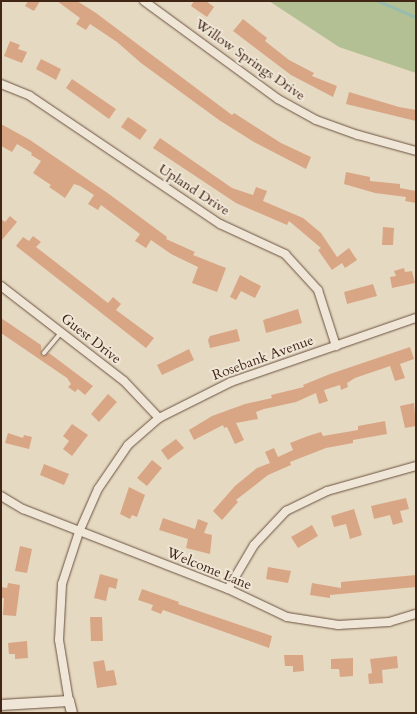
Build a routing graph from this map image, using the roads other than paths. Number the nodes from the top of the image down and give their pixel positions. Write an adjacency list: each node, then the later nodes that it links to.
1 (144, 1): 3 (street, Willow Springs Drive)
2 (1, 84): 7 (street, Upland Drive)
3 (416, 151)
4 (1, 286): 6 (street, Guest Drive)
5 (416, 318): 7 (street, Rosebank Avenue)
6 (62, 332): 8 (lane); 9 (street, Guest Drive)
7 (336, 346): 9 (street, Rosebank Avenue)
8 (44, 353)
9 (159, 418): 12 (street, Rosebank Avenue)
10 (416, 466): 13 (street)
11 (1, 496): 12 (street, Welcome Lane)
12 (79, 532): 13 (street, Welcome Lane); 15 (street, Rosebank Avenue)
13 (228, 589): 14 (street, Welcome Lane)
14 (416, 614)
15 (69, 701): 16 (street); 17 (street, Rosebank Avenue)
16 (1, 705)
17 (72, 713)

